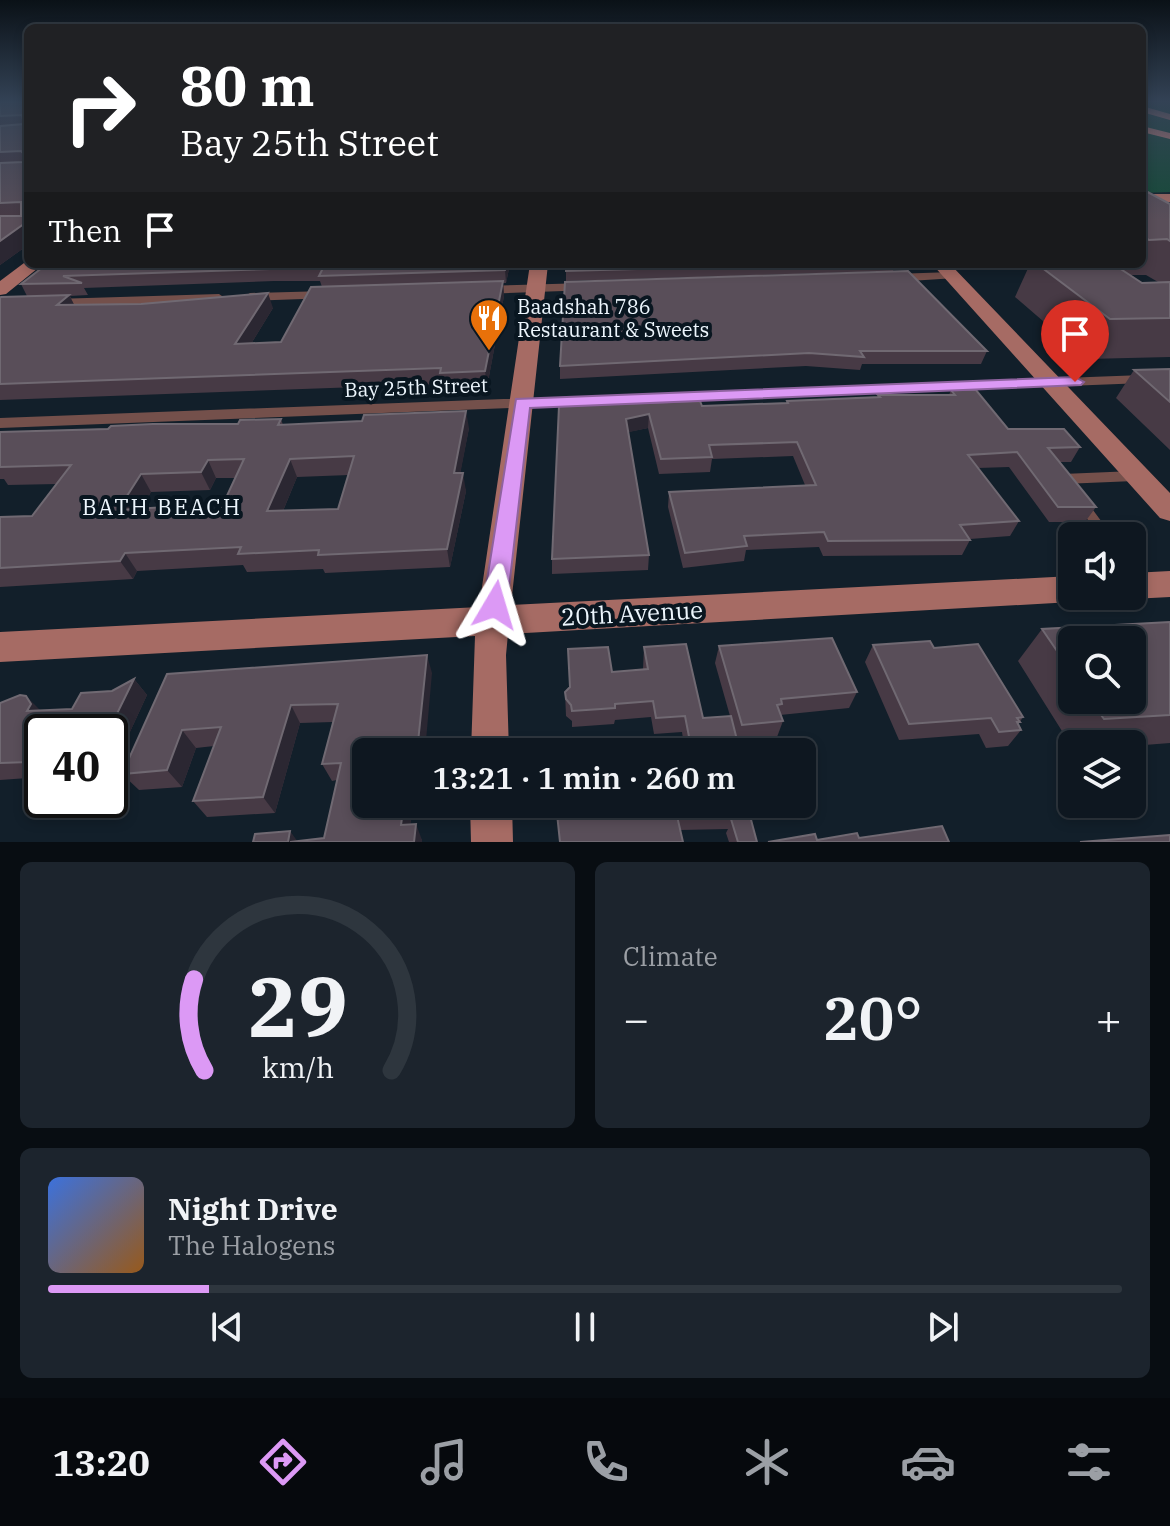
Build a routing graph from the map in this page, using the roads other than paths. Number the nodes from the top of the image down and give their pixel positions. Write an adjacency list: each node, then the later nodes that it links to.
1 (1146, 198): 2 (street)
2 (1170, 198)
3 (1146, 208): 4 (street)
4 (1156, 214)
5 (29, 268): 10 (street)
6 (946, 270): 8 (street); 15 (street)
7 (538, 276): 9 (street); 11 (street); 16 (street)
8 (885, 278)
9 (603, 287)
10 (0, 290)
11 (462, 291)
12 (335, 295): 13 (street)
13 (36, 304)
14 (1170, 378): 15 (street, Bay 25th Street)
15 (1052, 382): 16 (street, Bay 25th Street); 18 (street)
16 (522, 403): 17 (street, Bay 25th Street); 24 (street)
17 (0, 423)
18 (1139, 476): 19 (lane); 21 (street)
19 (1072, 490)
20 (1080, 502): 22 (lane)
21 (1170, 511)
22 (1095, 522)
23 (1058, 590): 24 (street, 20th Avenue)
24 (493, 621): 25 (street, 20th Avenue); 26 (street)
25 (0, 647)
26 (490, 738)
27 (491, 818): 28 (street)
28 (492, 842)

